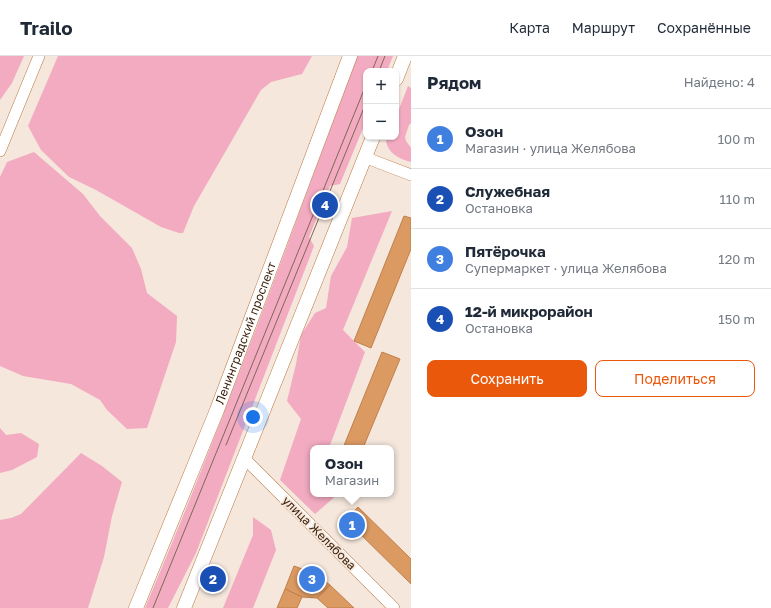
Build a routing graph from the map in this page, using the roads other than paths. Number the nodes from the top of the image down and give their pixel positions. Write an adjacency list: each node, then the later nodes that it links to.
1 (39, 56): 6 (street)
2 (350, 56): 10 (main road, Ленинградский проспект)
3 (405, 56): 4 (main road)
4 (399, 71)
5 (372, 140): 7 (main road)
6 (0, 151)
7 (364, 157): 8 (street); 9 (main road)
8 (411, 176)
9 (244, 458): 11 (main road); 12 (street, улица Желябова)
10 (136, 608)
11 (184, 608)
12 (394, 608)

